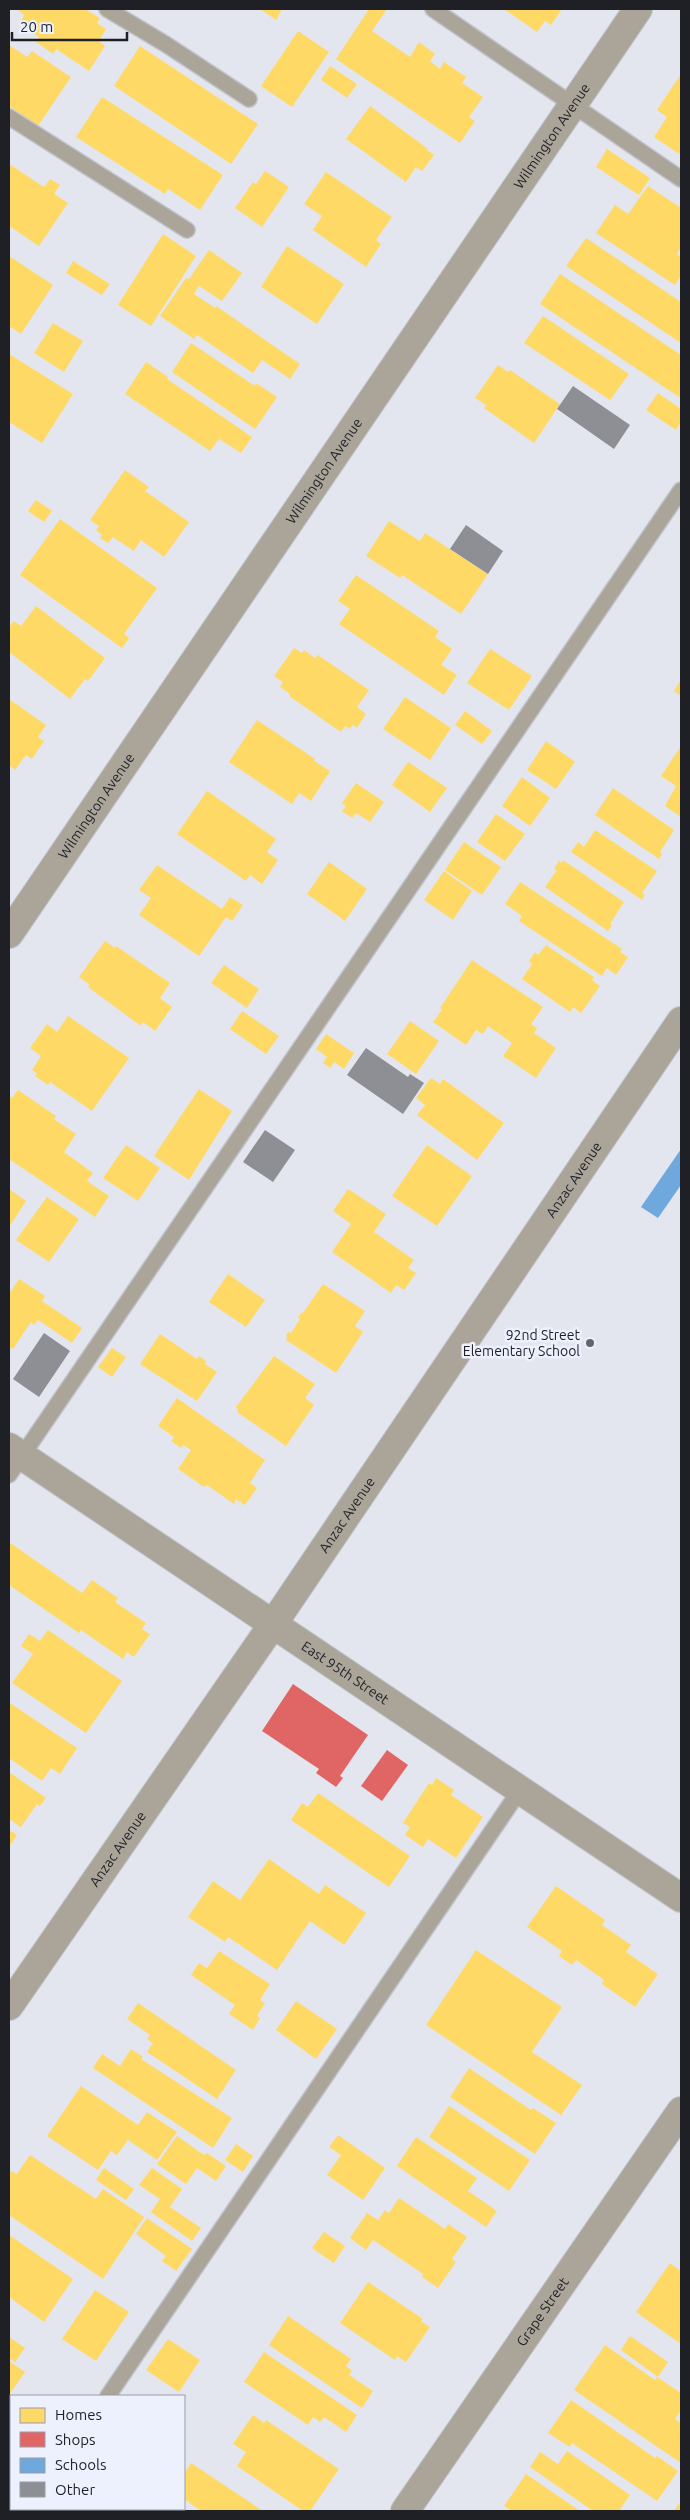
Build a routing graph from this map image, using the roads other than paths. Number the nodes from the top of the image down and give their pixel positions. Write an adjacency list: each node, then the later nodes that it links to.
1 (107, 9): 4 (lane)
2 (433, 9): 5 (lane)
3 (638, 9): 5 (street, Wilmington Avenue)
4 (249, 99)
5 (573, 105): 7 (lane); 10 (street, Wilmington Avenue)
6 (9, 117): 8 (lane)
7 (681, 179)
8 (187, 230)
9 (681, 490): 12 (lane)
10 (9, 934)
11 (681, 1021): 13 (street, Anzac Avenue)
12 (13, 1459): 13 (street, East 95th Street)
13 (273, 1624): 14 (street, East 95th Street); 16 (street, Anzac Avenue)
14 (520, 1790): 15 (street, East 95th Street); 18 (lane)
15 (681, 1898)
16 (9, 2006)
17 (681, 2111): 19 (street, Grape Street)
18 (109, 2395)
19 (405, 2511)

